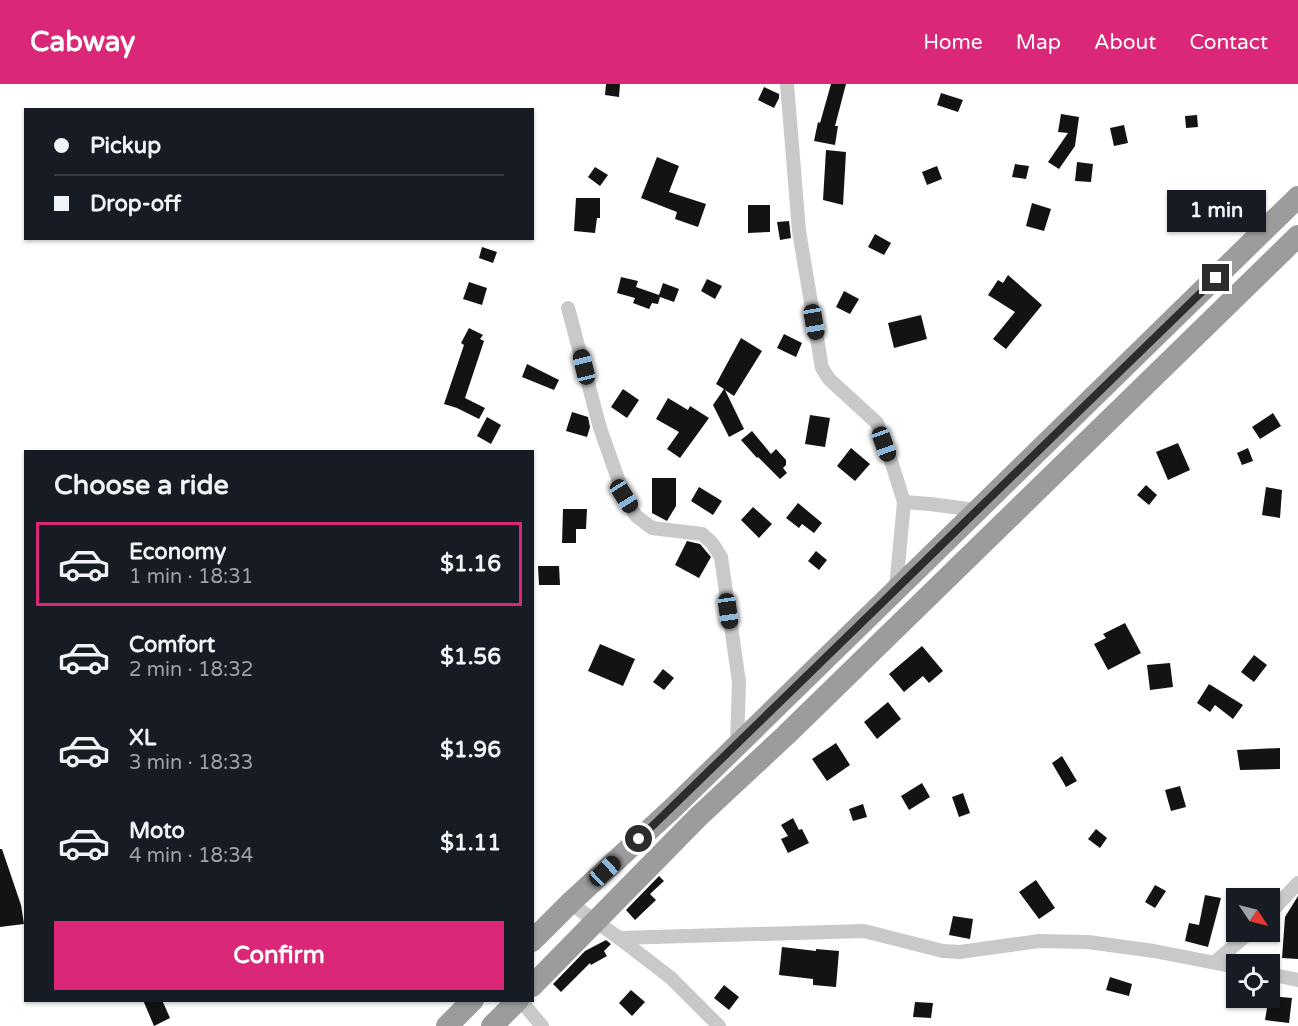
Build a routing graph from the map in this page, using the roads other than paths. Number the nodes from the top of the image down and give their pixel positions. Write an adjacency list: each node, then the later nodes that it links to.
1 (787, 84): 5 (street)
2 (1298, 197): 6 (highway)
3 (1298, 236): 12 (highway)
4 (568, 308): 8 (street)
5 (904, 502): 6 (street); 7 (street)
6 (976, 510): 7 (highway)
7 (896, 590): 8 (highway)
8 (737, 743): 11 (highway)
9 (1298, 883): 10 (street)
10 (1280, 902)
11 (570, 903): 12 (street); 14 (highway)
12 (596, 920): 13 (street); 20 (highway)
13 (620, 938): 16 (street); 27 (street)
14 (534, 939)
15 (1238, 942): 16 (street)
16 (1215, 962): 17 (street)
17 (1226, 965)
18 (1280, 976): 19 (street)
19 (1298, 980)
20 (534, 984)
21 (471, 1002): 24 (highway)
22 (517, 1002): 25 (highway)
23 (521, 1002): 26 (street)
24 (447, 1026)
25 (492, 1026)
26 (542, 1026)
27 (719, 1026)

